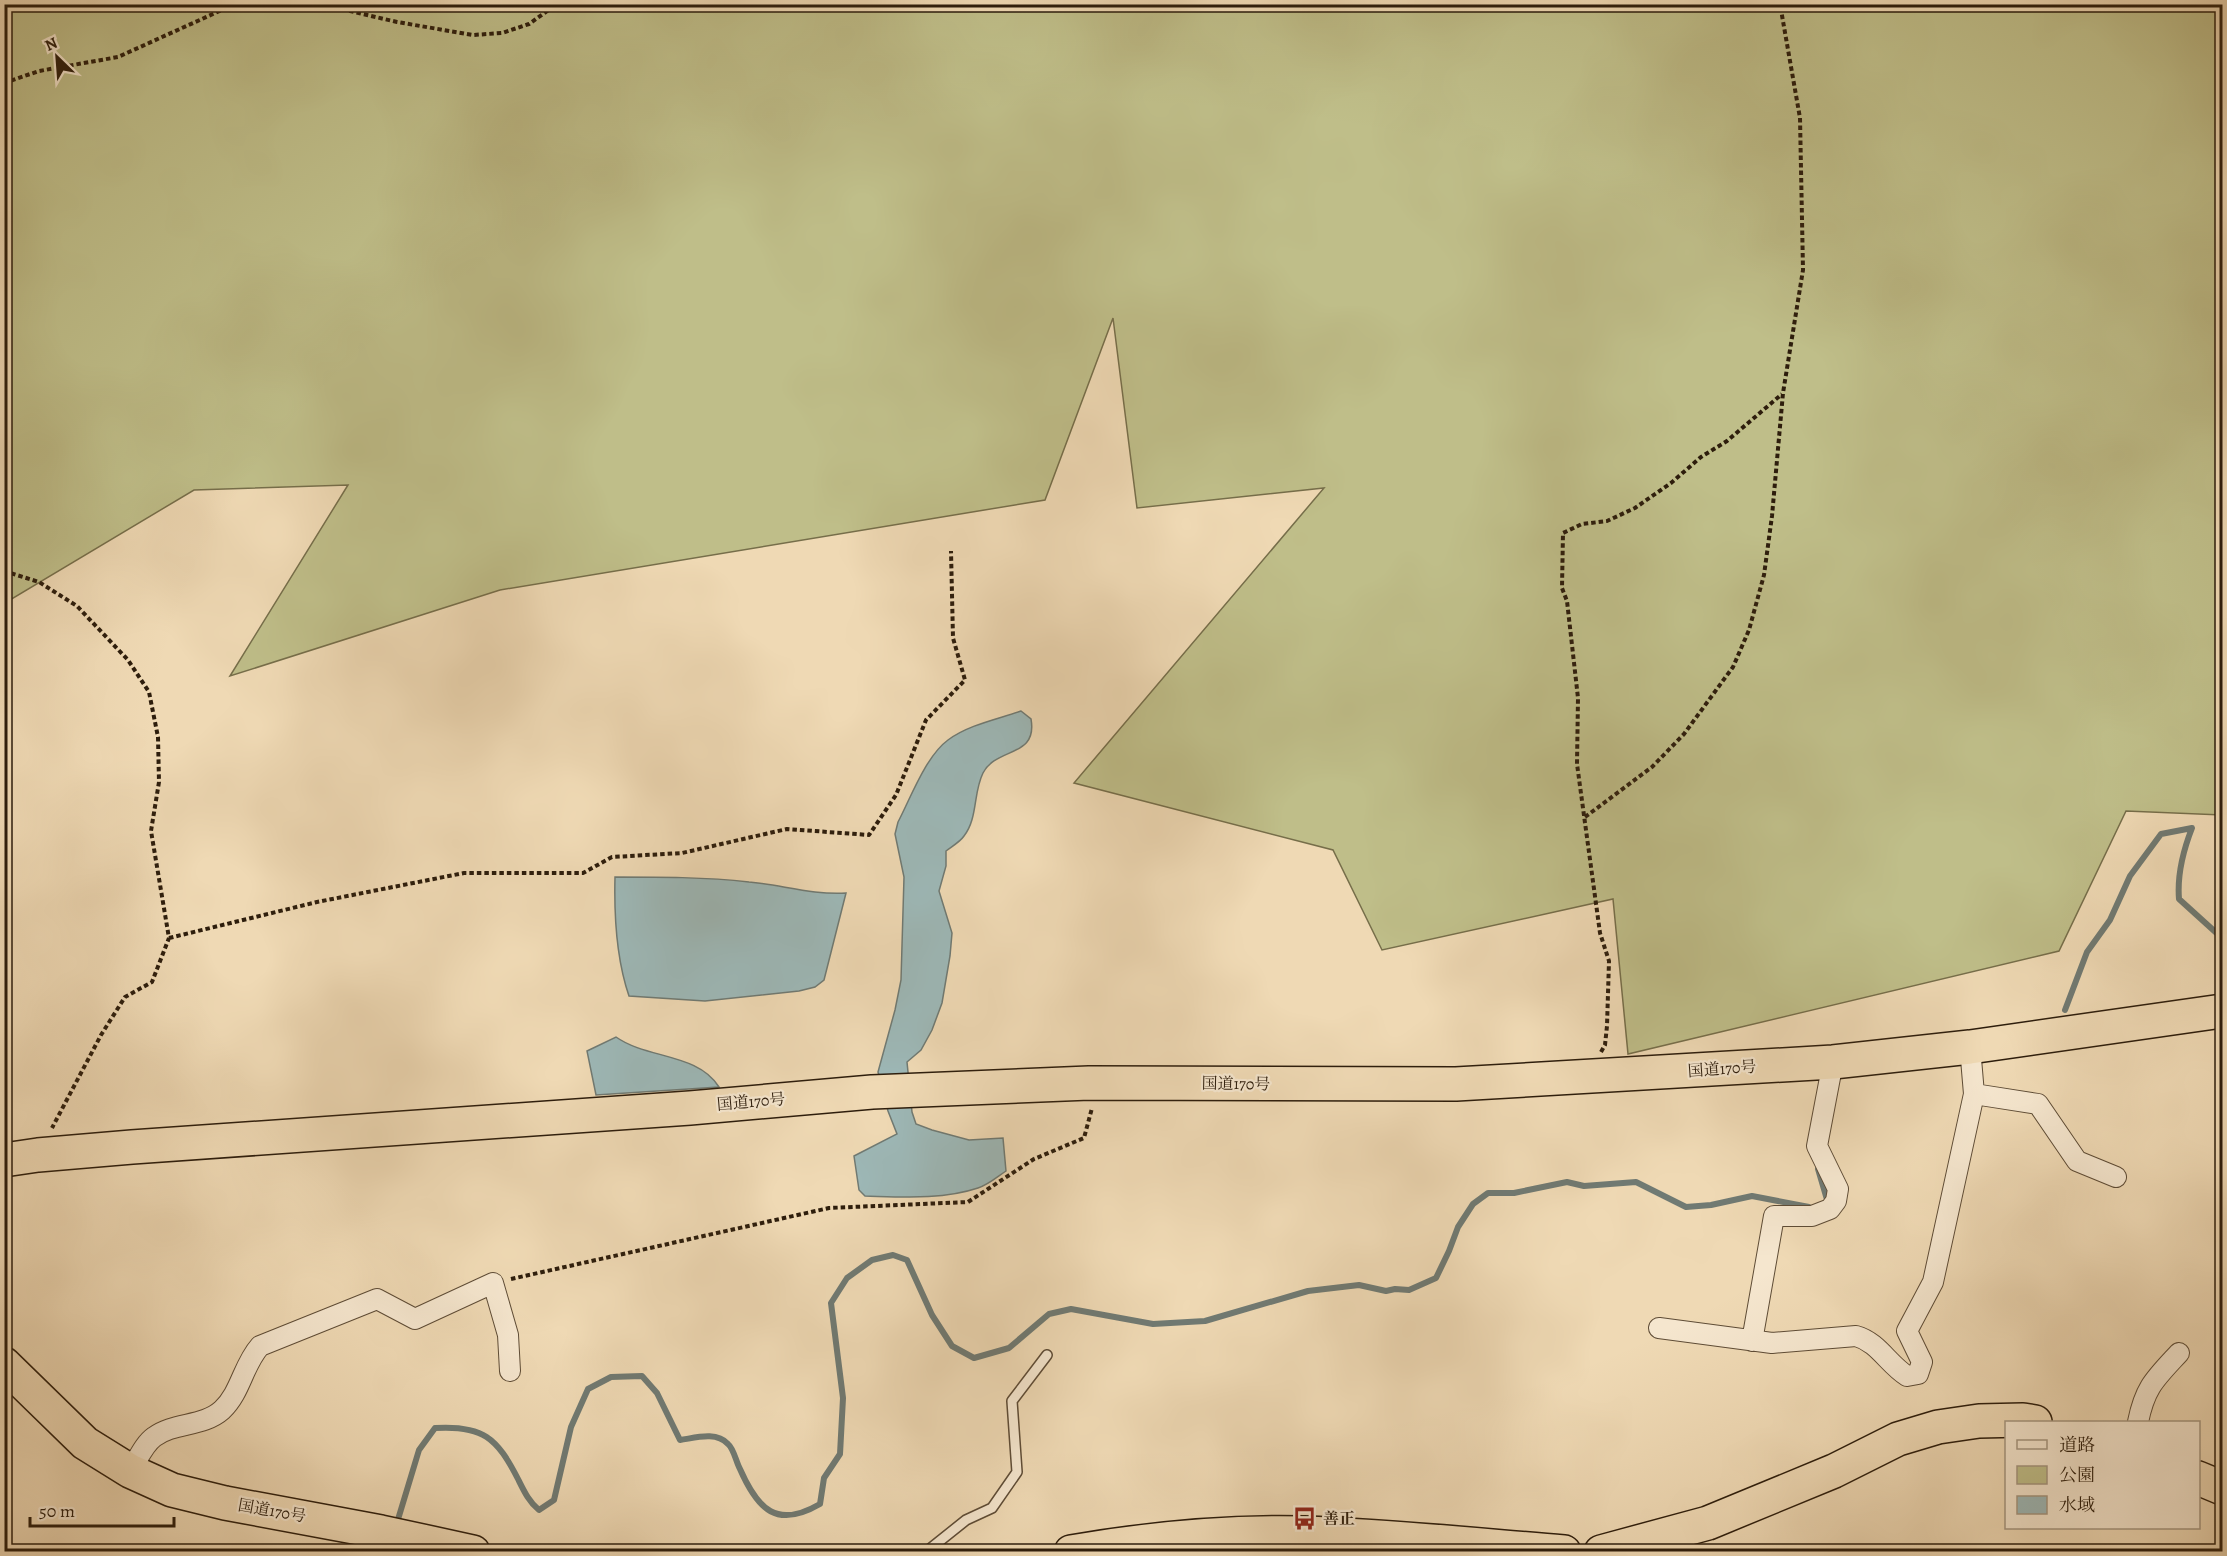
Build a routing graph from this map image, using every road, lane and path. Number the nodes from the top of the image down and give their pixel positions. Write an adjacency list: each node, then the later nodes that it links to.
1 (236, 4): 5 (path)
2 (320, 4): 3 (path)
3 (557, 4)
4 (1780, 4): 6 (path)
5 (4, 82)
6 (1783, 393): 9 (path); 9 (path)
7 (951, 551): 10 (path)
8 (4, 571): 10 (path)
9 (1585, 817): 14 (path)
10 (169, 938): 18 (path)
11 (2223, 1011): 12 (highway, 国道170号)
12 (1970, 1047): 13 (highway, 国道170号); 16 (street)
13 (1833, 1062): 14 (highway, 国道170号); 24 (street)
14 (1587, 1077): 15 (highway, 国道170号)
15 (1099, 1083): 17 (highway, 国道170号); 22 (path)
16 (1974, 1094): 20 (street); 24 (street)
17 (248, 1140): 18 (highway, 国道170号); 21 (highway, 国道170号)
18 (38, 1155): 19 (highway, 国道170号)
19 (4, 1160)
20 (2115, 1177)
21 (4, 1181)
22 (493, 1283): 28 (street); 31 (street)
23 (1659, 1328): 24 (street)
24 (1752, 1341)
25 (2179, 1353): 30 (street)
26 (1047, 1355): 35 (lane)
27 (4, 1364): 31 (highway, 国道170号)
28 (510, 1371)
29 (2029, 1421): 38 (highway)
30 (2138, 1421)
31 (130, 1471): 34 (highway, 国道170号)
32 (2200, 1478): 33 (highway)
33 (2223, 1488)
34 (473, 1551)
35 (926, 1551)
36 (1071, 1551): 37 (highway)
37 (1564, 1551)
38 (1600, 1551)

